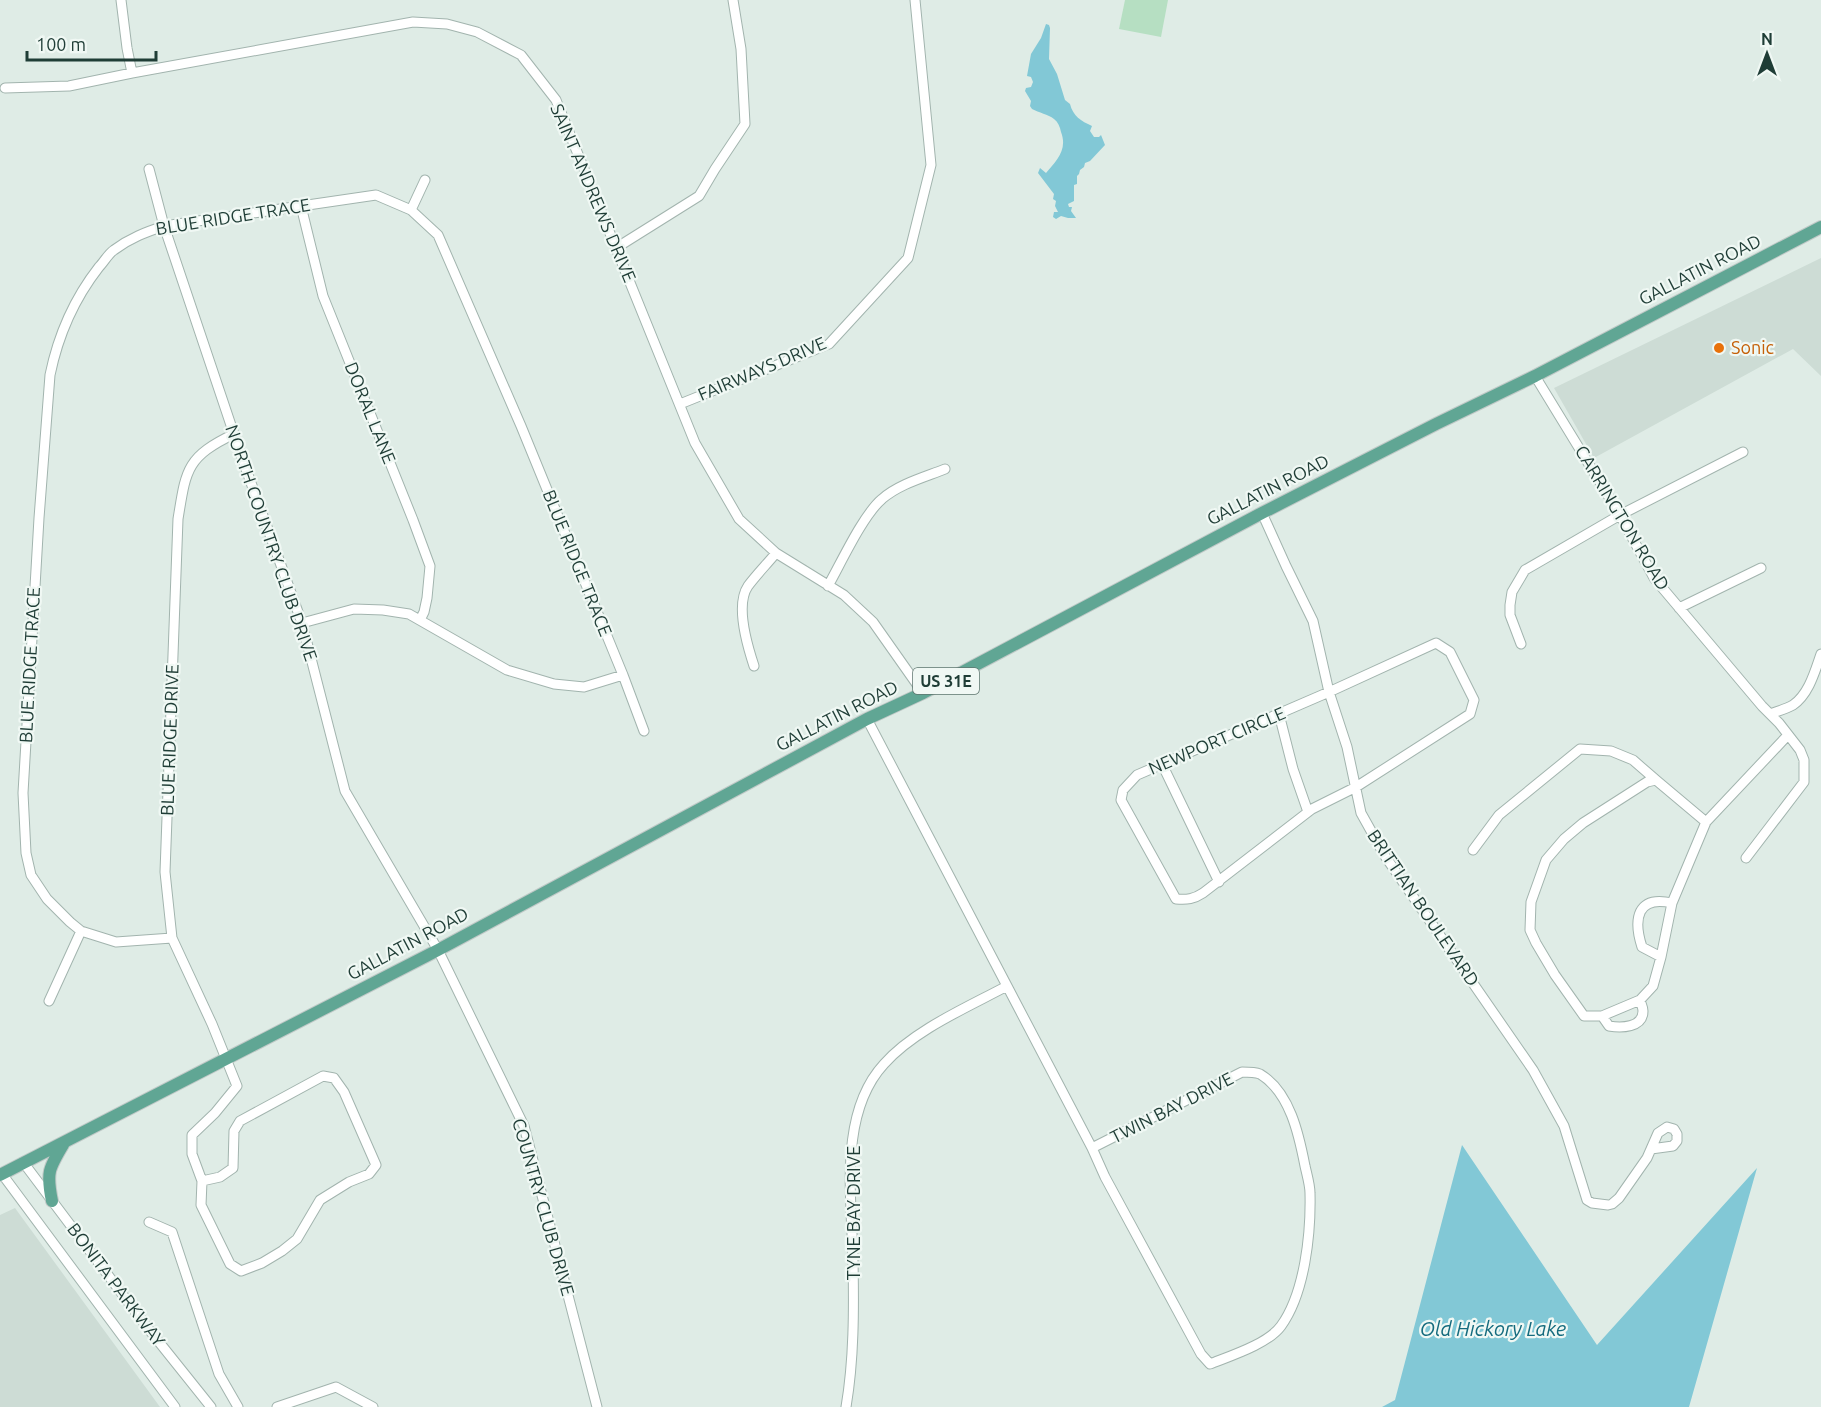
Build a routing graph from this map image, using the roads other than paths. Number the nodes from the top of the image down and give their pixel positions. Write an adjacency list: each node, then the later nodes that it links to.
1 (121, 0): 4 (street)
2 (733, 0): 12 (street)
3 (915, 0): 14 (street, FAIRWAYS DRIVE)
4 (132, 73): 5 (street, SAINT ANDREWS DRIVE); 12 (street, SAINT ANDREWS DRIVE)
5 (5, 88)
6 (149, 169): 10 (street, NORTH COUNTRY CLUB DRIVE)
7 (425, 180): 9 (street)
8 (301, 206): 9 (street, BLUE RIDGE TRACE); 10 (street, BLUE RIDGE TRACE); 24 (street, DORAL LANE)
9 (411, 210): 29 (street, BLUE RIDGE TRACE)
10 (164, 226): 15 (street, NORTH COUNTRY CLUB DRIVE); 46 (street, BLUE RIDGE TRACE)
11 (1821, 227): 13 (main road, GALLATIN ROAD / US 31E)
12 (616, 248): 14 (street, SAINT ANDREWS DRIVE)
13 (1535, 376): 18 (main road, GALLATIN ROAD / US 31E); 19 (street, CARRINGTON ROAD)
14 (680, 404): 20 (street, SAINT ANDREWS DRIVE)
15 (234, 434): 25 (street, NORTH COUNTRY CLUB DRIVE); 47 (street, BLUE RIDGE DRIVE)
16 (1743, 452): 19 (street)
17 (945, 469): 22 (street)
18 (1262, 513): 30 (street, BRITTIAN BOULEVARD); 31 (main road, GALLATIN ROAD / US 31E)
19 (1620, 515): 23 (street, CARRINGTON ROAD); 26 (street)
20 (776, 554): 22 (street, SAINT ANDREWS DRIVE); 28 (street)
21 (1761, 568): 23 (street)
22 (828, 586): 31 (street, SAINT ANDREWS DRIVE)
23 (1679, 608): 33 (street, CARRINGTON ROAD)
24 (420, 620): 25 (street); 29 (street)
25 (302, 623): 48 (street, NORTH COUNTRY CLUB DRIVE)
26 (1521, 644)
27 (1821, 654): 33 (street)
28 (754, 666)
29 (623, 675): 35 (street, BLUE RIDGE TRACE)
30 (1329, 692): 32 (street, NEWPORT CIRCLE); 39 (street, BRITTIAN BOULEVARD); 39 (street, NEWPORT CIRCLE)
31 (923, 693): 34 (main road, GALLATIN ROAD / US 31E)
32 (1279, 714): 37 (street, NEWPORT CIRCLE); 40 (street)
33 (1770, 714): 36 (street, CARRINGTON ROAD)
34 (867, 719): 48 (main road, GALLATIN ROAD / US 31E); 50 (street)
35 (644, 731)
36 (1788, 735): 41 (street); 43 (street, CARRINGTON ROAD)
37 (1162, 764): 44 (street); 44 (street, NEWPORT CIRCLE)
38 (1656, 780): 41 (street); 42 (street); 53 (street)
39 (1356, 787): 40 (street, NEWPORT CIRCLE); 57 (street, BRITTIAN BOULEVARD)
40 (1308, 812): 44 (street, NEWPORT CIRCLE)
41 (1706, 822): 45 (street)
42 (1473, 850)
43 (1746, 858)
44 (1219, 882)
45 (1672, 903): 49 (street); 49 (street)
46 (81, 931): 47 (street, BLUE RIDGE TRACE); 52 (street)
47 (172, 938): 54 (street, BLUE RIDGE DRIVE)
48 (438, 950): 54 (main road, GALLATIN ROAD / US 31E); 68 (street, COUNTRY CLUB DRIVE)
49 (1661, 957): 51 (street)
50 (1007, 986): 56 (street); 69 (street, TYNE BAY DRIVE)
51 (1640, 1000): 53 (street); 53 (street)
52 (49, 1001)
53 (1602, 1016)
54 (227, 1058): 55 (main road, GALLATIN ROAD / US 31E); 60 (street, BLUE RIDGE DRIVE)
55 (65, 1142): 58 (main road, GALLATIN ROAD / US 31E); 61 (main road)
56 (1092, 1148): 56 (street, TWIN BAY DRIVE)
57 (1651, 1149)
58 (23, 1162): 59 (main road, GALLATIN ROAD / US 31E); 61 (street, BONITA PARKWAY)
59 (1, 1174): 63 (street, BONITA PARKWAY)
60 (202, 1181): 60 (street)
61 (52, 1200): 64 (street, BONITA PARKWAY)
62 (149, 1222): 65 (street)
63 (175, 1407)
64 (211, 1407)
65 (238, 1407)
66 (277, 1407): 67 (street)
67 (373, 1407)
68 (597, 1407)
69 (846, 1407)

